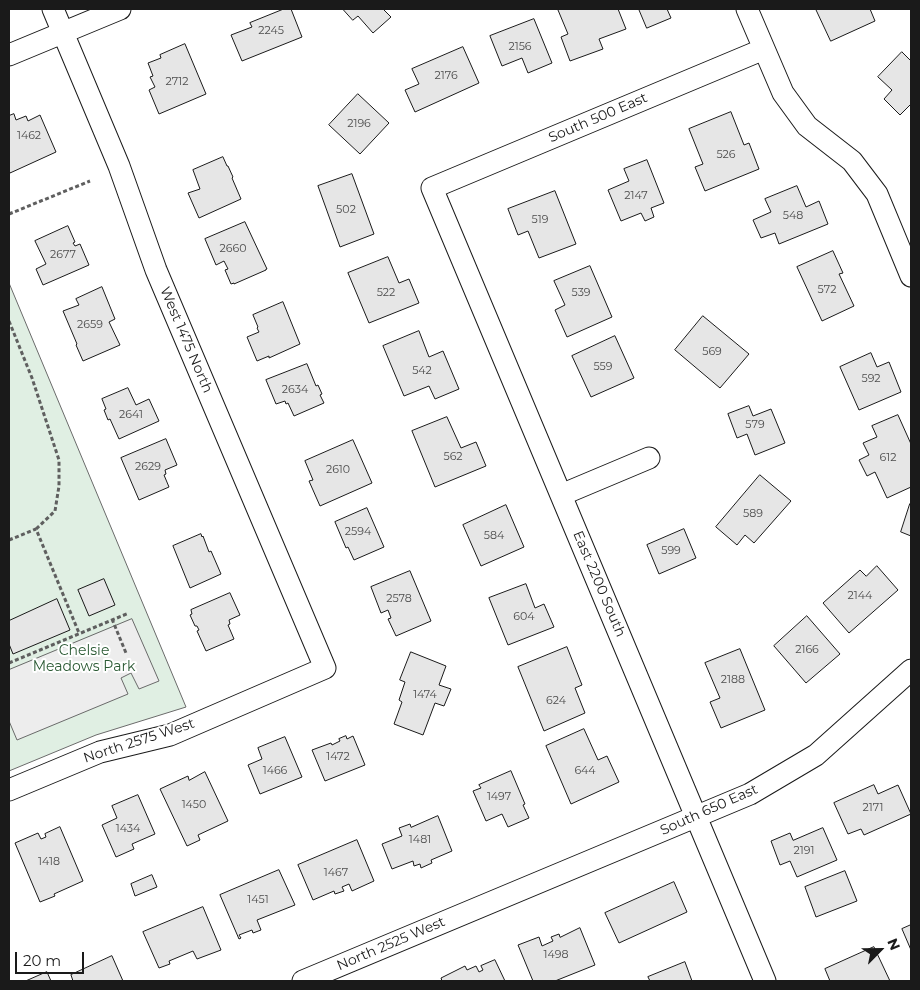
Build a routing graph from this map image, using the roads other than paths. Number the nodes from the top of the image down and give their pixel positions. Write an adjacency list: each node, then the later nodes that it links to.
1 (53, 9): 4 (street, West 1475 North)
2 (120, 9): 4 (street)
3 (747, 9): 5 (street)
4 (63, 32): 6 (street); 11 (street, West 1475 North)
5 (764, 49): 7 (street, South 500 East); 8 (street)
6 (9, 55)
7 (432, 188): 10 (street, East 2200 South)
8 (911, 274)
9 (649, 458): 10 (street)
10 (561, 495): 14 (street, East 2200 South)
11 (325, 668): 13 (street, North 2575 West)
12 (911, 670): 14 (street, South 650 East)
13 (9, 790)
14 (696, 816): 15 (street, South 650 East); 17 (street, East 2200 South)
15 (480, 907): 16 (street, North 2525 West)
16 (303, 981)
17 (765, 981)

